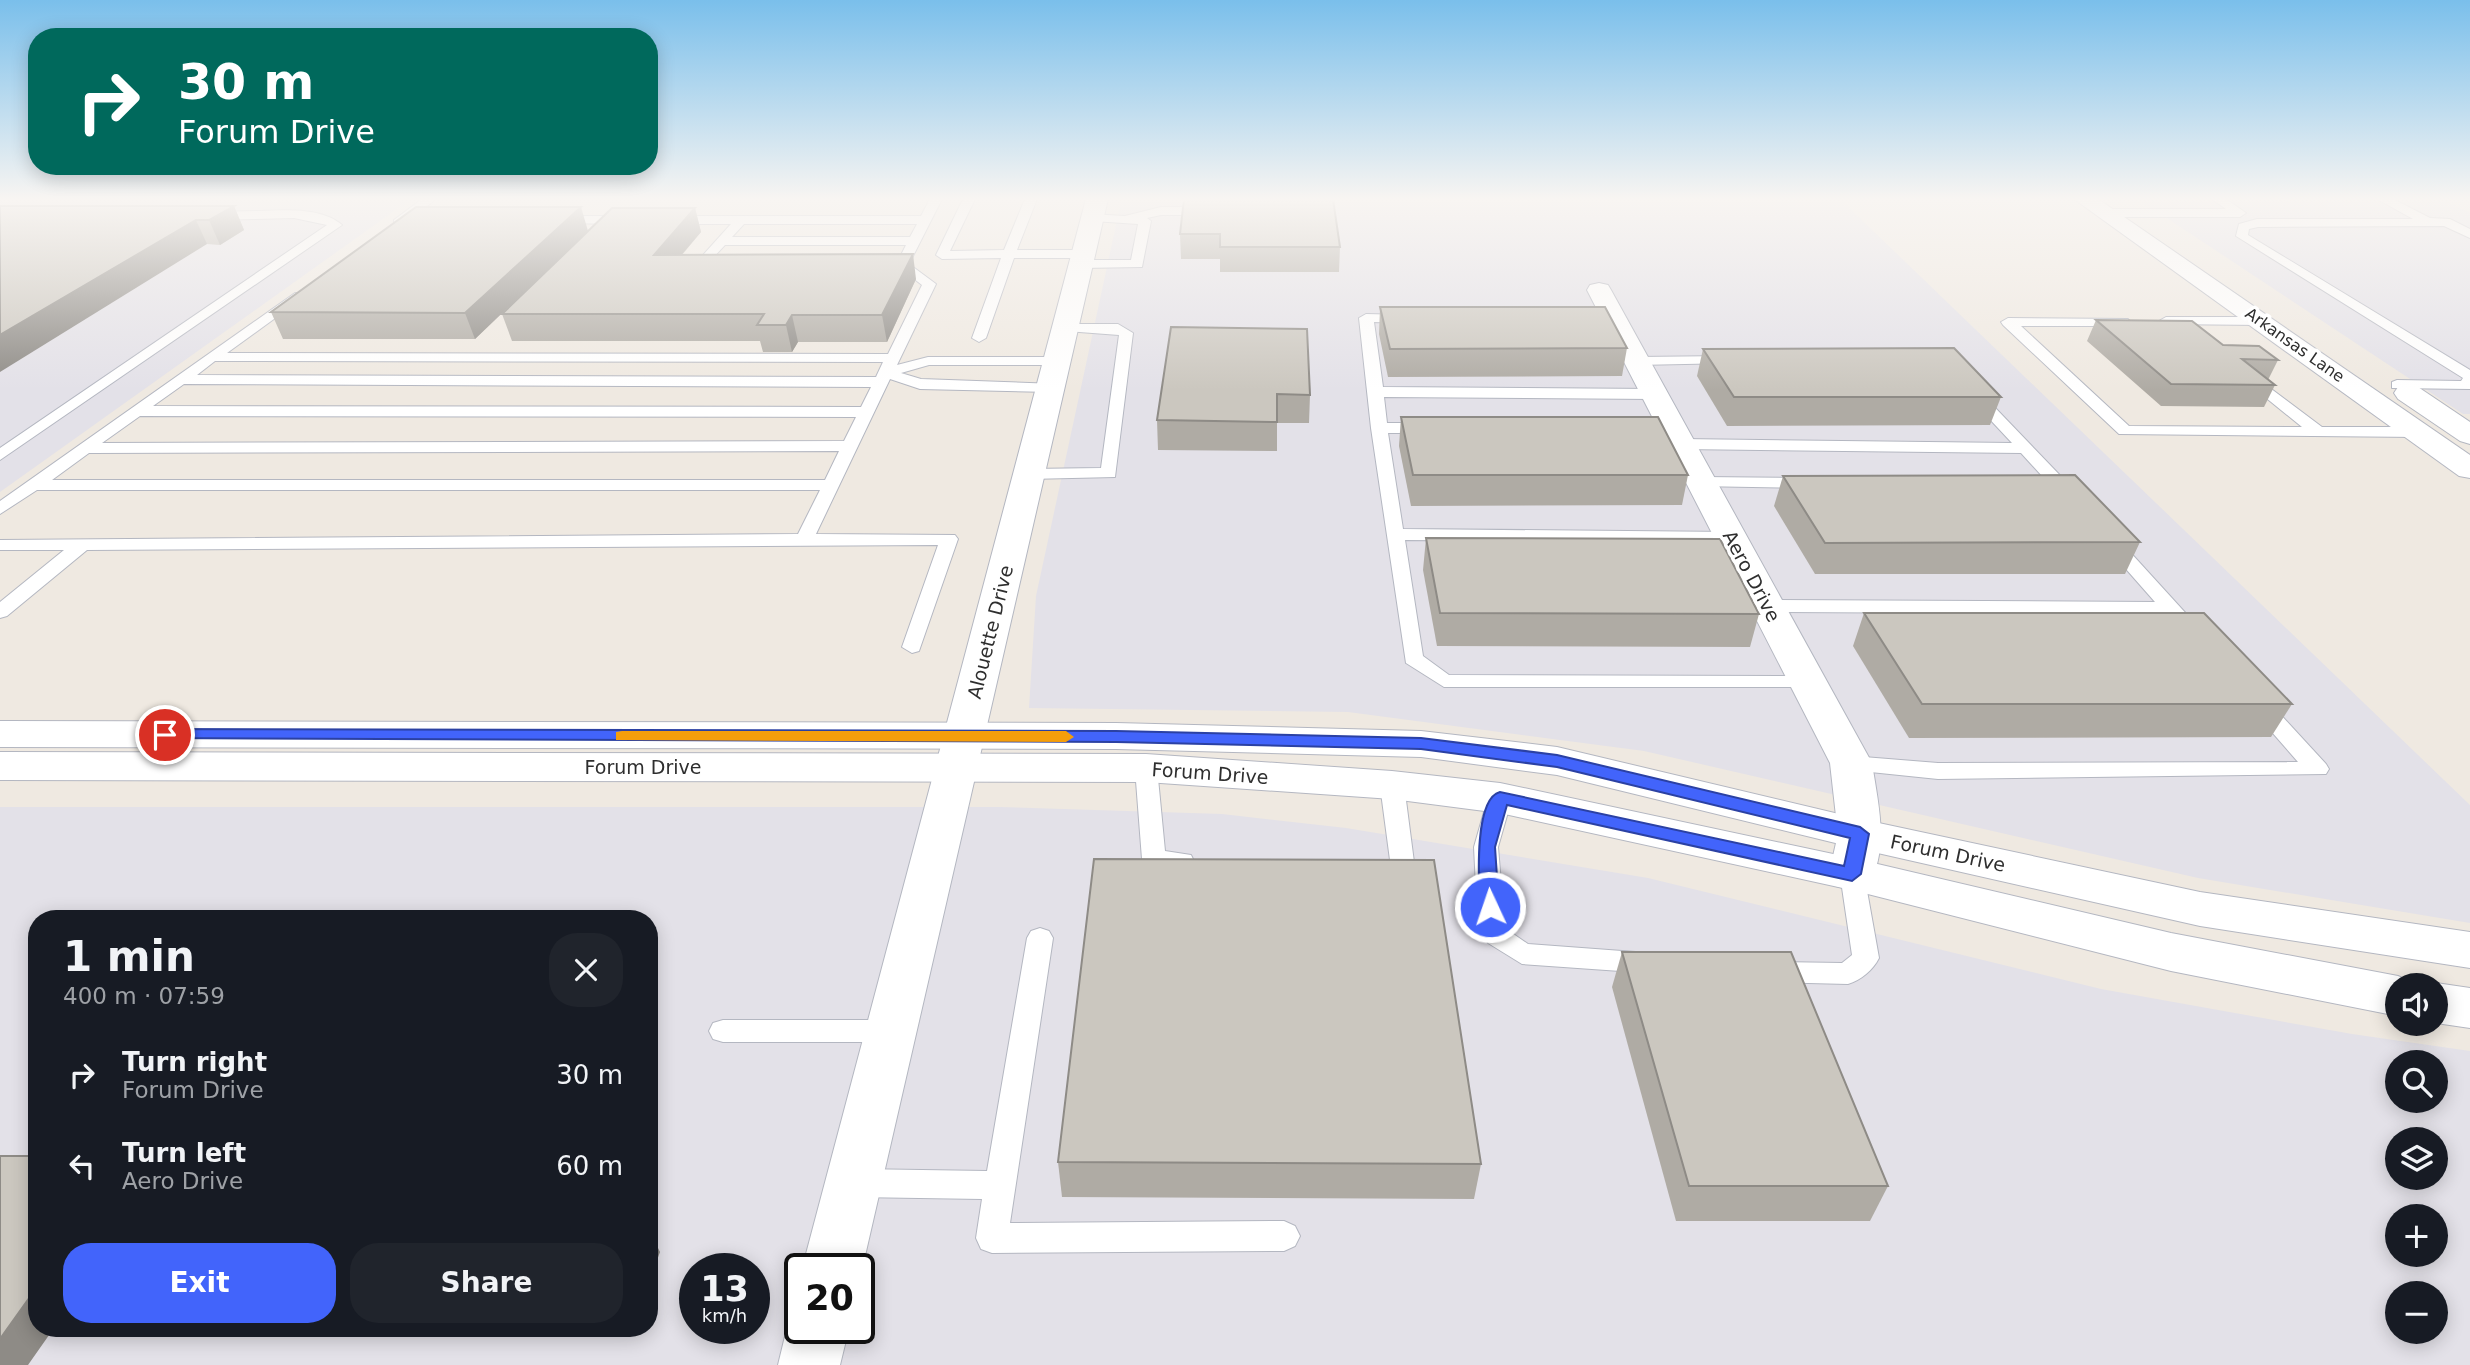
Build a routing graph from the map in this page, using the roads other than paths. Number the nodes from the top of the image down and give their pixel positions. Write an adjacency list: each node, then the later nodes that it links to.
1 (281, 263): 40 (lane)
2 (702, 263): 8 (lane)
3 (897, 263): 21 (lane)
4 (1006, 263): 15 (lane)
5 (1087, 263): 17 (street, Alouette Drive)
6 (2201, 263): 10 (street, Arkansas Lane)
7 (2285, 263): 22 (lane)
8 (727, 265)
9 (312, 284): 16 (lane)
10 (2272, 309): 13 (lane); 34 (street, Arkansas Lane)
11 (1606, 311): 18 (street, Aero Drive)
12 (1421, 319): 27 (lane)
13 (2177, 321): 14 (lane); 33 (lane)
14 (2196, 337)
15 (979, 338)
16 (211, 357): 21 (lane); 23 (lane)
17 (1058, 358): 21 (lane); 21 (lane); 42 (street, Alouette Drive); 42 (lane)
18 (1637, 360): 19 (lane); 28 (street, Aero Drive)
19 (1747, 360)
20 (2374, 370): 26 (street, Arkansas Lane)
21 (886, 371): 23 (lane); 30 (lane)
22 (2470, 377): 26 (lane)
23 (180, 379): 29 (lane)
24 (1960, 380): 39 (lane)
25 (2254, 381): 33 (lane)
26 (2397, 385): 36 (street, Arkansas Lane)
27 (1376, 392): 28 (lane); 31 (lane)
28 (1654, 394): 35 (street, Aero Drive)
29 (136, 411): 30 (lane); 38 (lane)
30 (866, 412): 37 (lane)
31 (1379, 428): 32 (lane); 50 (lane)
32 (1446, 428)
33 (2319, 432): 34 (lane)
34 (2419, 432): 41 (street, Arkansas Lane)
35 (1672, 434): 39 (lane); 43 (street, Aero Drive)
36 (2470, 435)
37 (849, 446): 38 (lane); 47 (lane)
38 (86, 447): 46 (lane)
39 (2026, 448): 48 (lane)
40 (0, 455)
41 (2470, 469)
42 (1029, 474): 63 (street, Alouette Drive)
43 (1702, 482): 44 (lane); 51 (street, Aero Drive)
44 (1826, 483)
45 (2032, 484): 48 (lane)
46 (34, 485): 47 (lane); 49 (lane)
47 (830, 485): 52 (lane)
48 (2059, 485): 56 (lane)
49 (0, 509)
50 (1395, 534): 51 (lane); 60 (lane)
51 (1731, 537): 55 (street, Aero Drive)
52 (804, 540): 53 (lane); 58 (lane)
53 (83, 544): 54 (lane); 57 (lane)
54 (0, 545)
55 (1768, 606): 56 (lane); 60 (street, Aero Drive)
56 (2171, 608): 59 (lane)
57 (0, 612)
58 (912, 647)
59 (2207, 648)
60 (1808, 682): 64 (street, Aero Drive)
61 (2244, 688): 64 (lane)
62 (0, 734): 63 (street, Forum Drive)
63 (960, 752): 65 (street, Forum Drive); 66 (street, Forum Drive); 69 (street, Forum Drive); 80 (street, Alouette Drive)
64 (1851, 762): 69 (street, Aero Drive)
65 (0, 766)
66 (1146, 768): 67 (street, Forum Drive); 70 (lane)
67 (1392, 785): 68 (street, Forum Drive); 71 (lane)
68 (1500, 798): 69 (street, Forum Drive); 74 (lane)
69 (1856, 854): 73 (street, Forum Drive); 75 (lane); 76 (street, Forum Drive)
70 (1209, 862)
71 (1361, 868)
72 (1040, 938): 82 (lane)
73 (2470, 950)
74 (1675, 965)
75 (1745, 970)
76 (2385, 994)
77 (2448, 1005): 78 (street)
78 (2470, 1008)
79 (723, 1031): 80 (lane)
80 (891, 1031): 81 (street, Alouette Drive)
81 (853, 1183): 82 (lane); 84 (street, Alouette Drive)
82 (1000, 1185): 83 (lane)
83 (1284, 1236)
84 (836, 1253)
85 (814, 1344): 86 (street)
86 (808, 1365)

